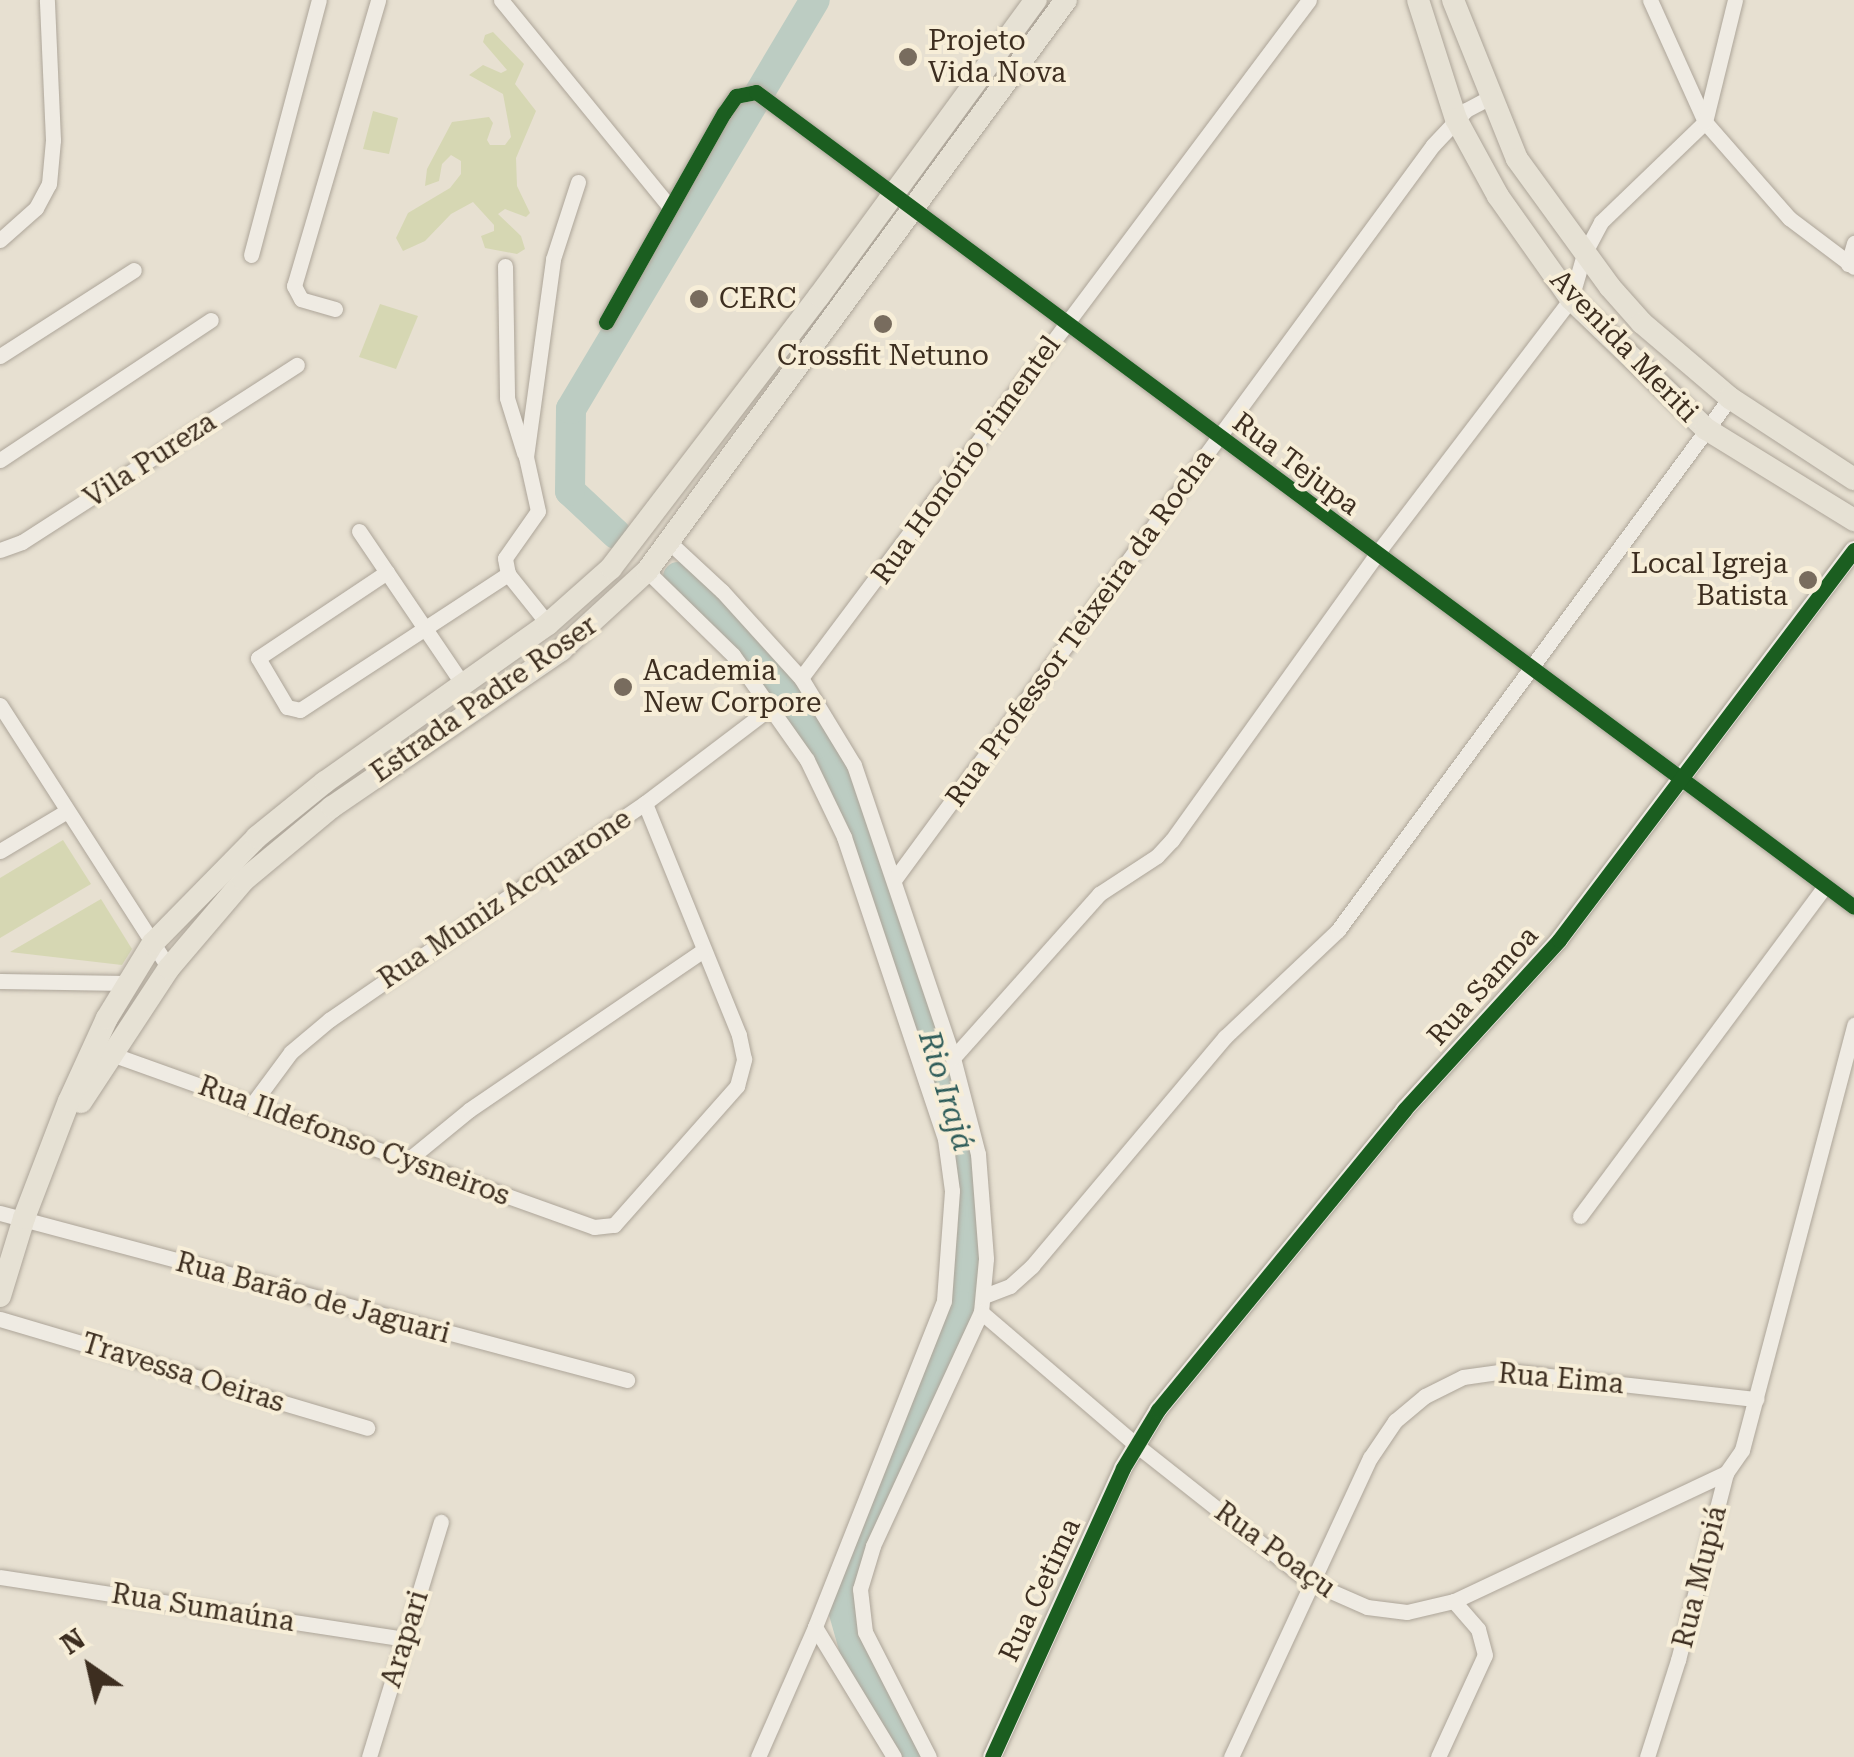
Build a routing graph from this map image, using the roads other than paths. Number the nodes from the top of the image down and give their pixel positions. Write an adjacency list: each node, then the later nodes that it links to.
1 (47, 0): 18 (street)
2 (320, 0): 21 (street)
3 (378, 0): 26 (street)
4 (501, 0): 17 (street)
5 (1036, 0): 16 (main road, Estrada Padre Roser)
6 (1066, 0): 16 (main road, Estrada Padre Roser)
7 (1308, 0): 29 (street, Rua Honório Pimentel)
8 (1418, 0): 13 (main road, Avenida Meriti)
9 (1453, 0): 12 (main road, Avenida Meriti)
10 (1650, 0): 14 (street)
11 (1735, 0): 14 (street)
12 (1490, 97): 13 (street, Rua Professor Teixeira da Rocha); 20 (main road, Avenida Meriti)
13 (1456, 119): 25 (main road, Avenida Meriti); 34 (street, Rua Professor Teixeira da Rocha)
14 (1706, 122): 20 (street); 23 (street)
15 (578, 182): 35 (street)
16 (903, 202): 17 (street, Rua Tejupa); 29 (street, Rua Tejupa); 40 (main road, Estrada Padre Roser); 47 (main road, Estrada Padre Roser)
17 (670, 207): 28 (street, Rua Tejupa)
18 (0, 240)
19 (1854, 242): 23 (street)
20 (1584, 254): 25 (street); 32 (main road, Avenida Meriti)
21 (252, 255)
22 (505, 266): 35 (street)
23 (1851, 266)
24 (134, 270): 30 (street)
25 (1571, 299): 33 (main road, Avenida Meriti); 43 (street)
26 (334, 310)
27 (211, 320): 36 (street)
28 (606, 322)
29 (1068, 322): 34 (street, Rua Tejupa); 50 (street, Rua Honório Pimentel)
30 (0, 356)
31 (297, 365): 41 (street, Vila Pureza)
32 (1730, 398): 33 (street); 37 (main road, Avenida Meriti)
33 (1706, 430): 38 (main road, Avenida Meriti); 49 (street)
34 (1220, 438): 43 (street, Rua Tejupa); 58 (street, Rua Professor Teixeira da Rocha)
35 (526, 457): 46 (street)
36 (0, 460)
37 (1854, 478)
38 (1854, 520)
39 (359, 531): 45 (street)
40 (669, 542): 44 (main road, Estrada Padre Roser); 50 (street)
41 (0, 550)
42 (1854, 550): 54 (street, Rua Samoa)
43 (1376, 556): 49 (street, Rua Tejupa); 68 (street)
44 (647, 571): 53 (street); 63 (main road, Estrada Padre Roser)
45 (387, 572): 48 (street); 48 (street)
46 (508, 574): 47 (street); 48 (street)
47 (548, 624): 51 (main road, Estrada Padre Roser)
48 (426, 630): 51 (street)
49 (1527, 668): 54 (street, Rua Tejupa); 76 (street)
50 (800, 678): 58 (street)
51 (462, 683): 61 (main road, Estrada Padre Roser)
52 (0, 705): 56 (street)
53 (774, 706): 55 (street, Rua Muniz Acquarone); 87 (street)
54 (1682, 779): 59 (street, Rua Tejupa); 81 (street, Rua Samoa)
55 (645, 803): 62 (street); 69 (street, Rua Muniz Acquarone)
56 (67, 811): 57 (street); 61 (street)
57 (0, 851)
58 (894, 880): 68 (street)
59 (1825, 886): 60 (street, Rua Tejupa); 73 (street)
60 (1854, 908)
61 (153, 943): 63 (street); 65 (main road, Estrada Padre Roser)
62 (702, 952): 71 (street); 71 (street, Rua Ildefonso Cysneiros)
63 (169, 968): 67 (main road, Estrada Padre Roser)
64 (0, 981): 65 (street)
65 (127, 983): 70 (main road, Estrada Padre Roser)
66 (1854, 1025): 79 (street, Rua Mupiá)
67 (114, 1055): 69 (street, Rua Ildefonso Cysneiros); 70 (main road, Estrada Padre Roser)
68 (953, 1058): 76 (street)
69 (251, 1106): 71 (street, Rua Ildefonso Cysneiros)
70 (59, 1134): 74 (main road, Estrada Padre Roser)
71 (408, 1160)
72 (0, 1213): 74 (street, Rua Barão de Jaguari)
73 (1580, 1216)
74 (24, 1218): 75 (main road, Estrada Padre Roser); 78 (street, Rua Barão de Jaguari)
75 (0, 1296)
76 (982, 1304): 81 (street, Rua Poaçu); 92 (street)
77 (0, 1318): 80 (street, Travessa Oeiras)
78 (627, 1380)
79 (1756, 1399): 82 (street, Rua Mupiá); 85 (street, Rua Eima)
80 (367, 1428)
81 (1135, 1444): 85 (street, Rua Poaçu); 93 (street, Rua Cetima)
82 (1726, 1473): 86 (street, Rua Poaçu); 96 (street, Rua Mupiá)
83 (440, 1522): 88 (street, Arapari)
84 (0, 1577): 88 (street, Rua Sumaúna)
85 (1310, 1582): 86 (street, Rua Poaçu); 94 (street, Rua Eima)
86 (1454, 1601): 95 (street)
87 (815, 1627): 90 (street); 91 (street)
88 (405, 1638): 89 (street, Arapari)
89 (369, 1757)
90 (758, 1757)
91 (894, 1757)
92 (929, 1757)
93 (992, 1757)
94 (1230, 1757)
95 (1438, 1757)
96 (1648, 1757)

